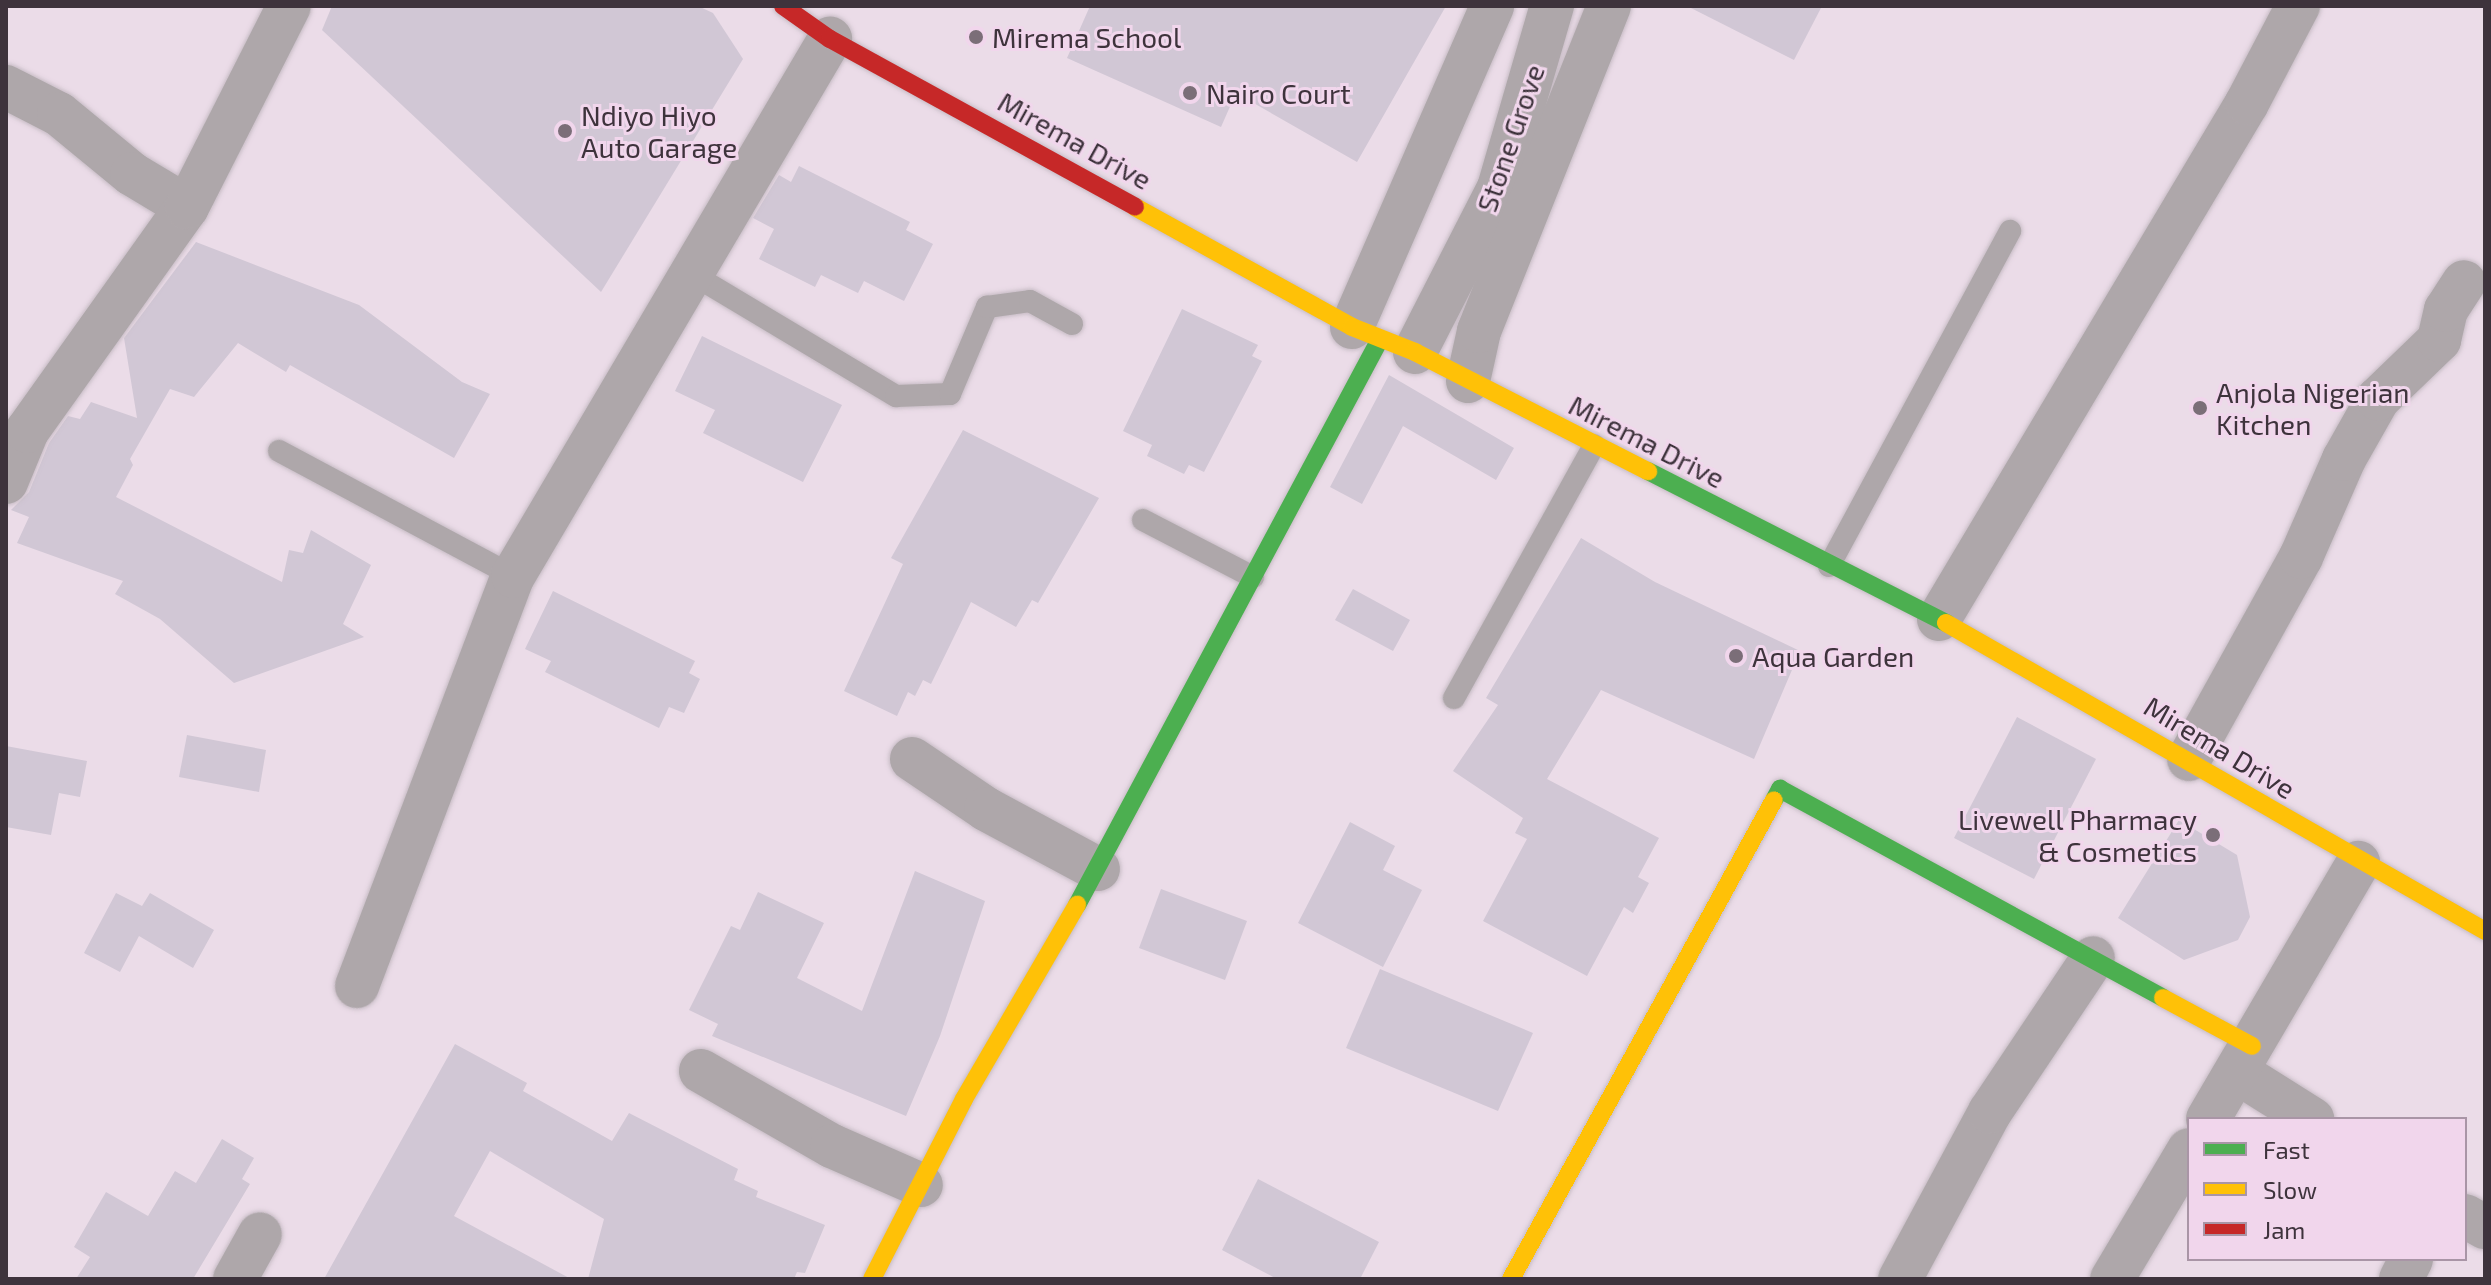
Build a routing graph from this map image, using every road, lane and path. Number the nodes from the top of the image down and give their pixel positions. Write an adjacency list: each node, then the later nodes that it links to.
1 (289, 6): 9 (street)
2 (783, 6): 7 (street, Mirema Drive)
3 (1492, 6): 14 (street)
4 (1552, 6): 14 (street, Stone Grove)
5 (1609, 6): 15 (street)
6 (2298, 6): 23 (street)
7 (830, 39): 11 (street); 14 (street, Mirema Drive)
8 (6, 87): 9 (street)
9 (187, 207): 18 (street)
10 (2010, 231): 20 (lane)
11 (692, 274): 13 (lane); 21 (street)
12 (2464, 282): 26 (street)
13 (1072, 324)
14 (1382, 340): 15 (street, Mirema Drive); 22 (street)
15 (1468, 381): 16 (street, Mirema Drive)
16 (1594, 445): 20 (street, Mirema Drive); 24 (lane)
17 (279, 451): 21 (lane)
18 (6, 482)
19 (1143, 520): 22 (lane)
20 (1829, 566): 23 (street, Mirema Drive)
21 (513, 576): 31 (street)
22 (1253, 577): 28 (street)
23 (1939, 619): 26 (street, Mirema Drive)
24 (1454, 698)
25 (912, 759): 28 (street)
26 (2189, 759): 27 (street, Mirema Drive)
27 (2358, 863): 29 (street, Mirema Drive); 32 (street)
28 (1098, 869): 37 (street)
29 (2485, 931)
30 (2093, 958): 32 (street); 44 (street); 45 (street)
31 (357, 986)
32 (2245, 1059): 34 (street); 35 (street)
33 (701, 1071): 37 (street)
34 (2209, 1117)
35 (2310, 1117)
36 (2187, 1153): 46 (street)
37 (921, 1185): 43 (street)
38 (2467, 1217): 39 (street)
39 (2485, 1227)
40 (260, 1234): 42 (street)
41 (2410, 1261): 47 (street)
42 (235, 1279)
43 (872, 1279)
44 (1511, 1279)
45 (1900, 1279)
46 (2112, 1279)
47 (2401, 1279)

